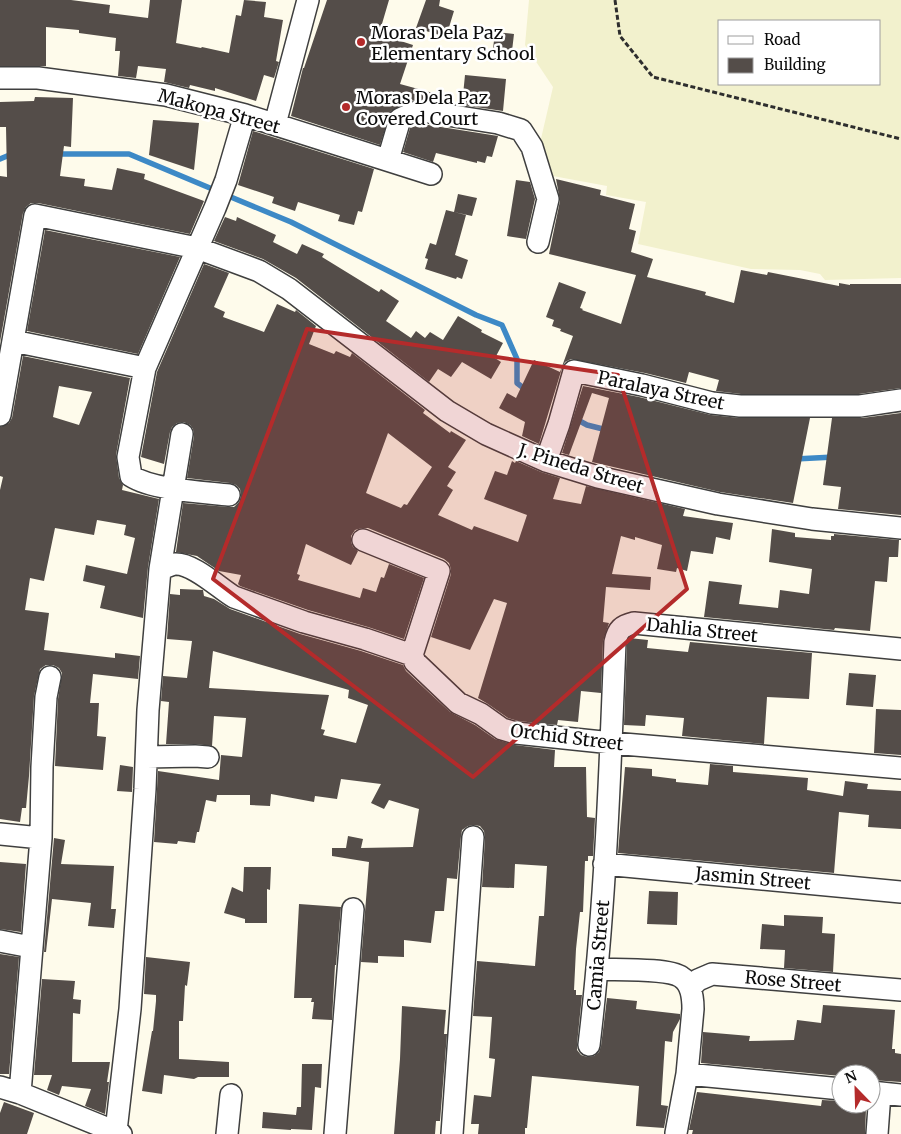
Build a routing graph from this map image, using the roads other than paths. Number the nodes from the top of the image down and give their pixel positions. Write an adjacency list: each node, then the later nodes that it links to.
1 (308, 0): 4 (street)
2 (0, 78): 3 (street, Makopa Street)
3 (245, 115): 4 (street, Makopa Street); 8 (street)
4 (275, 124): 5 (street, Makopa Street)
5 (388, 160): 6 (street, Makopa Street); 7 (street)
6 (431, 174)
7 (538, 242)
8 (197, 248): 9 (street, J. Pineda Street); 11 (street); 15 (street, J. Pineda Street)
9 (13, 341): 10 (street); 11 (street)
10 (4, 367): 13 (street)
11 (145, 368): 16 (street)
12 (901, 400): 15 (street, Paralaya Street)
13 (0, 416)
14 (182, 434): 16 (street)
15 (546, 461): 18 (street, J. Pineda Street)
16 (172, 488): 17 (street); 20 (street)
17 (229, 495)
18 (901, 528)
19 (363, 540): 22 (street)
20 (160, 570): 22 (street, Orchid Street); 25 (street)
21 (901, 649): 24 (street, Dahlia Street)
22 (412, 656): 24 (street, Orchid Street)
23 (50, 677): 30 (street)
24 (612, 743): 27 (street, Orchid Street); 31 (street, Dahlia Street)
25 (147, 757): 26 (street); 45 (street)
26 (208, 757)
27 (901, 768)
28 (0, 834): 30 (street)
29 (472, 837): 49 (street)
30 (41, 838): 35 (street)
31 (604, 864): 32 (street, Jasmin Street); 36 (street, Camia Street)
32 (901, 892)
33 (353, 909): 48 (street)
34 (0, 941): 35 (street)
35 (31, 947): 42 (street)
36 (598, 969): 37 (street); 39 (street, Camia Street)
37 (690, 988): 38 (street, Rose Street); 40 (street)
38 (901, 990)
39 (589, 1045)
40 (687, 1074): 41 (street); 46 (street)
41 (831, 1088)
42 (10, 1090): 45 (street)
43 (884, 1093): 50 (street)
44 (231, 1095): 47 (street)
45 (118, 1133)
46 (676, 1133)
47 (226, 1134)
48 (335, 1134)
49 (452, 1134)
50 (878, 1134)

